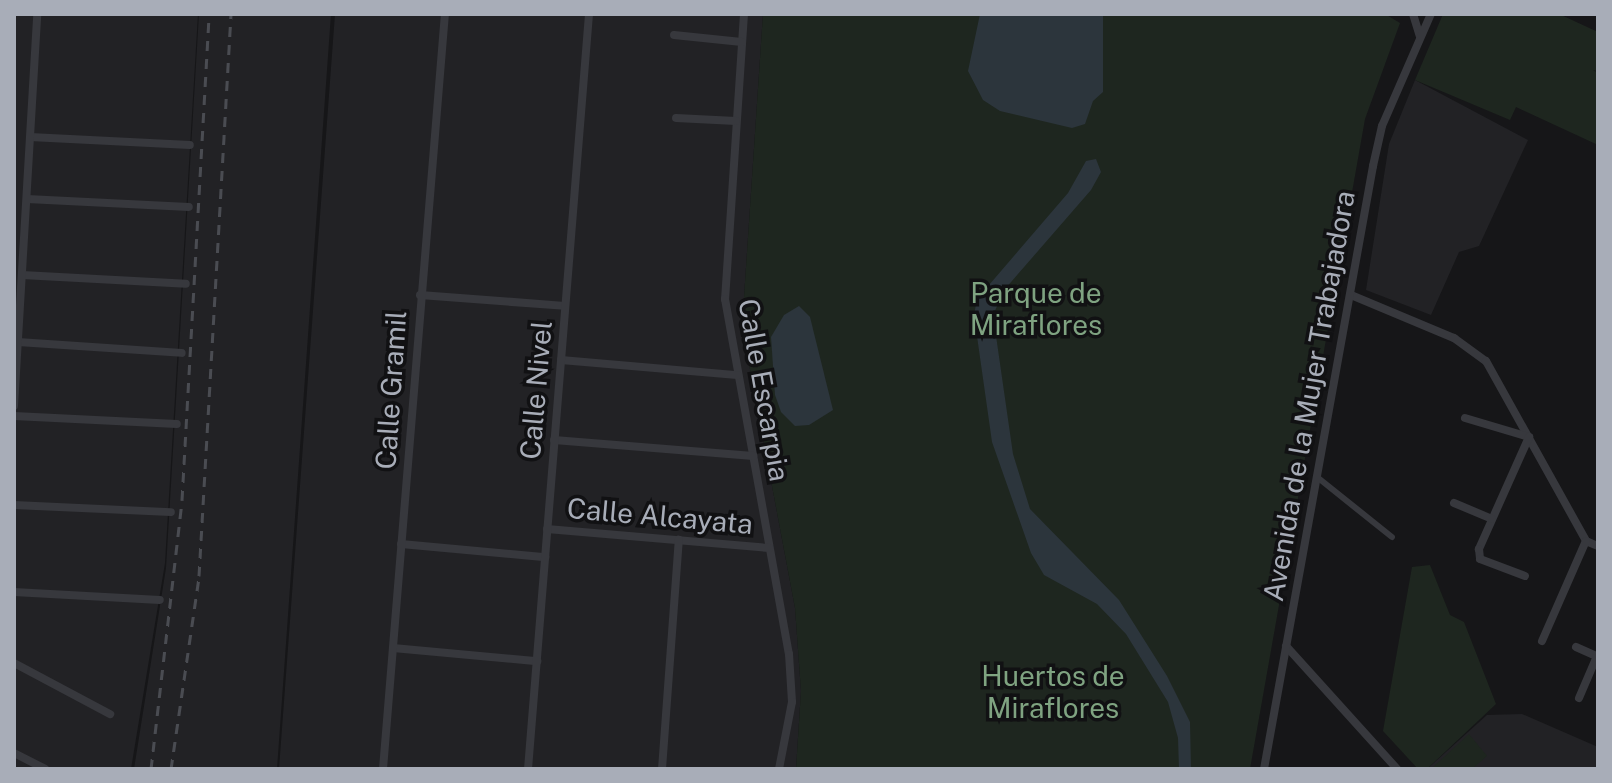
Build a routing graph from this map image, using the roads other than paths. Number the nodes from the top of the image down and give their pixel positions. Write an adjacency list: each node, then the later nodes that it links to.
1 (37, 14): 12 (street)
2 (445, 14): 20 (street, Calle Gramil)
3 (589, 14): 22 (street, Calle Nivel)
4 (744, 14): 9 (street, Calle Escarpia)
5 (1413, 14): 8 (street)
6 (1431, 14): 8 (street, Avenida de la Mujer Trabajadora)
7 (674, 35): 9 (street)
8 (1420, 37): 21 (street, Avenida de la Mujer Trabajadora)
9 (742, 42): 11 (street, Calle Escarpia)
10 (676, 118): 11 (street)
11 (736, 121): 28 (street, Calle Escarpia)
12 (30, 137): 13 (street); 14 (street)
13 (190, 145)
14 (27, 199): 15 (street); 17 (street)
15 (189, 207)
16 (14, 229): 17 (street)
17 (25, 230): 18 (street)
18 (22, 275): 19 (street); 23 (street)
19 (186, 284)
20 (420, 295): 22 (street); 45 (street, Calle Gramil)
21 (1351, 295): 33 (street); 36 (street, Avenida de la Mujer Trabajadora)
22 (565, 306): 25 (street, Calle Nivel)
23 (18, 342): 24 (street); 26 (street)
24 (182, 353)
25 (561, 360): 28 (street); 34 (street, Calle Nivel)
26 (16, 362): 27 (street)
27 (15, 372): 29 (street)
28 (737, 375): 35 (street, Calle Escarpia)
29 (14, 406)
30 (14, 416): 32 (street)
31 (1465, 418): 33 (street)
32 (177, 424)
33 (1529, 437): 40 (street); 44 (street)
34 (554, 440): 35 (street); 41 (street, Calle Nivel)
35 (753, 456): 47 (street, Calle Escarpia)
36 (1317, 477): 42 (street); 53 (street, Avenida de la Mujer Trabajadora)
37 (1454, 503): 40 (street)
38 (14, 505): 39 (street)
39 (171, 512)
40 (1492, 519): 49 (street)
41 (547, 529): 43 (street, Calle Alcayata); 48 (street, Calle Nivel)
42 (1392, 537)
43 (679, 540): 47 (street, Calle Alcayata); 65 (street)
44 (1586, 541): 46 (street); 52 (street)
45 (401, 544): 48 (street); 55 (street, Calle Gramil)
46 (1598, 546)
47 (769, 548): 66 (street, Calle Escarpia)
48 (545, 557): 57 (street, Calle Nivel)
49 (1525, 576)
50 (14, 592): 51 (street)
51 (160, 600)
52 (1542, 641)
53 (1286, 646): 67 (street, Avenida de la Mujer Trabajadora); 68 (street)
54 (1576, 647): 56 (street)
55 (393, 648): 57 (street); 63 (street, Calle Gramil)
56 (1597, 656): 59 (street)
57 (537, 661): 64 (street, Calle Nivel)
58 (14, 663): 60 (street)
59 (1579, 698)
60 (110, 714)
61 (14, 753): 62 (street)
62 (45, 769)
63 (383, 769)
64 (528, 769)
65 (662, 769)
66 (779, 769)
67 (1264, 769)
68 (1397, 769)

